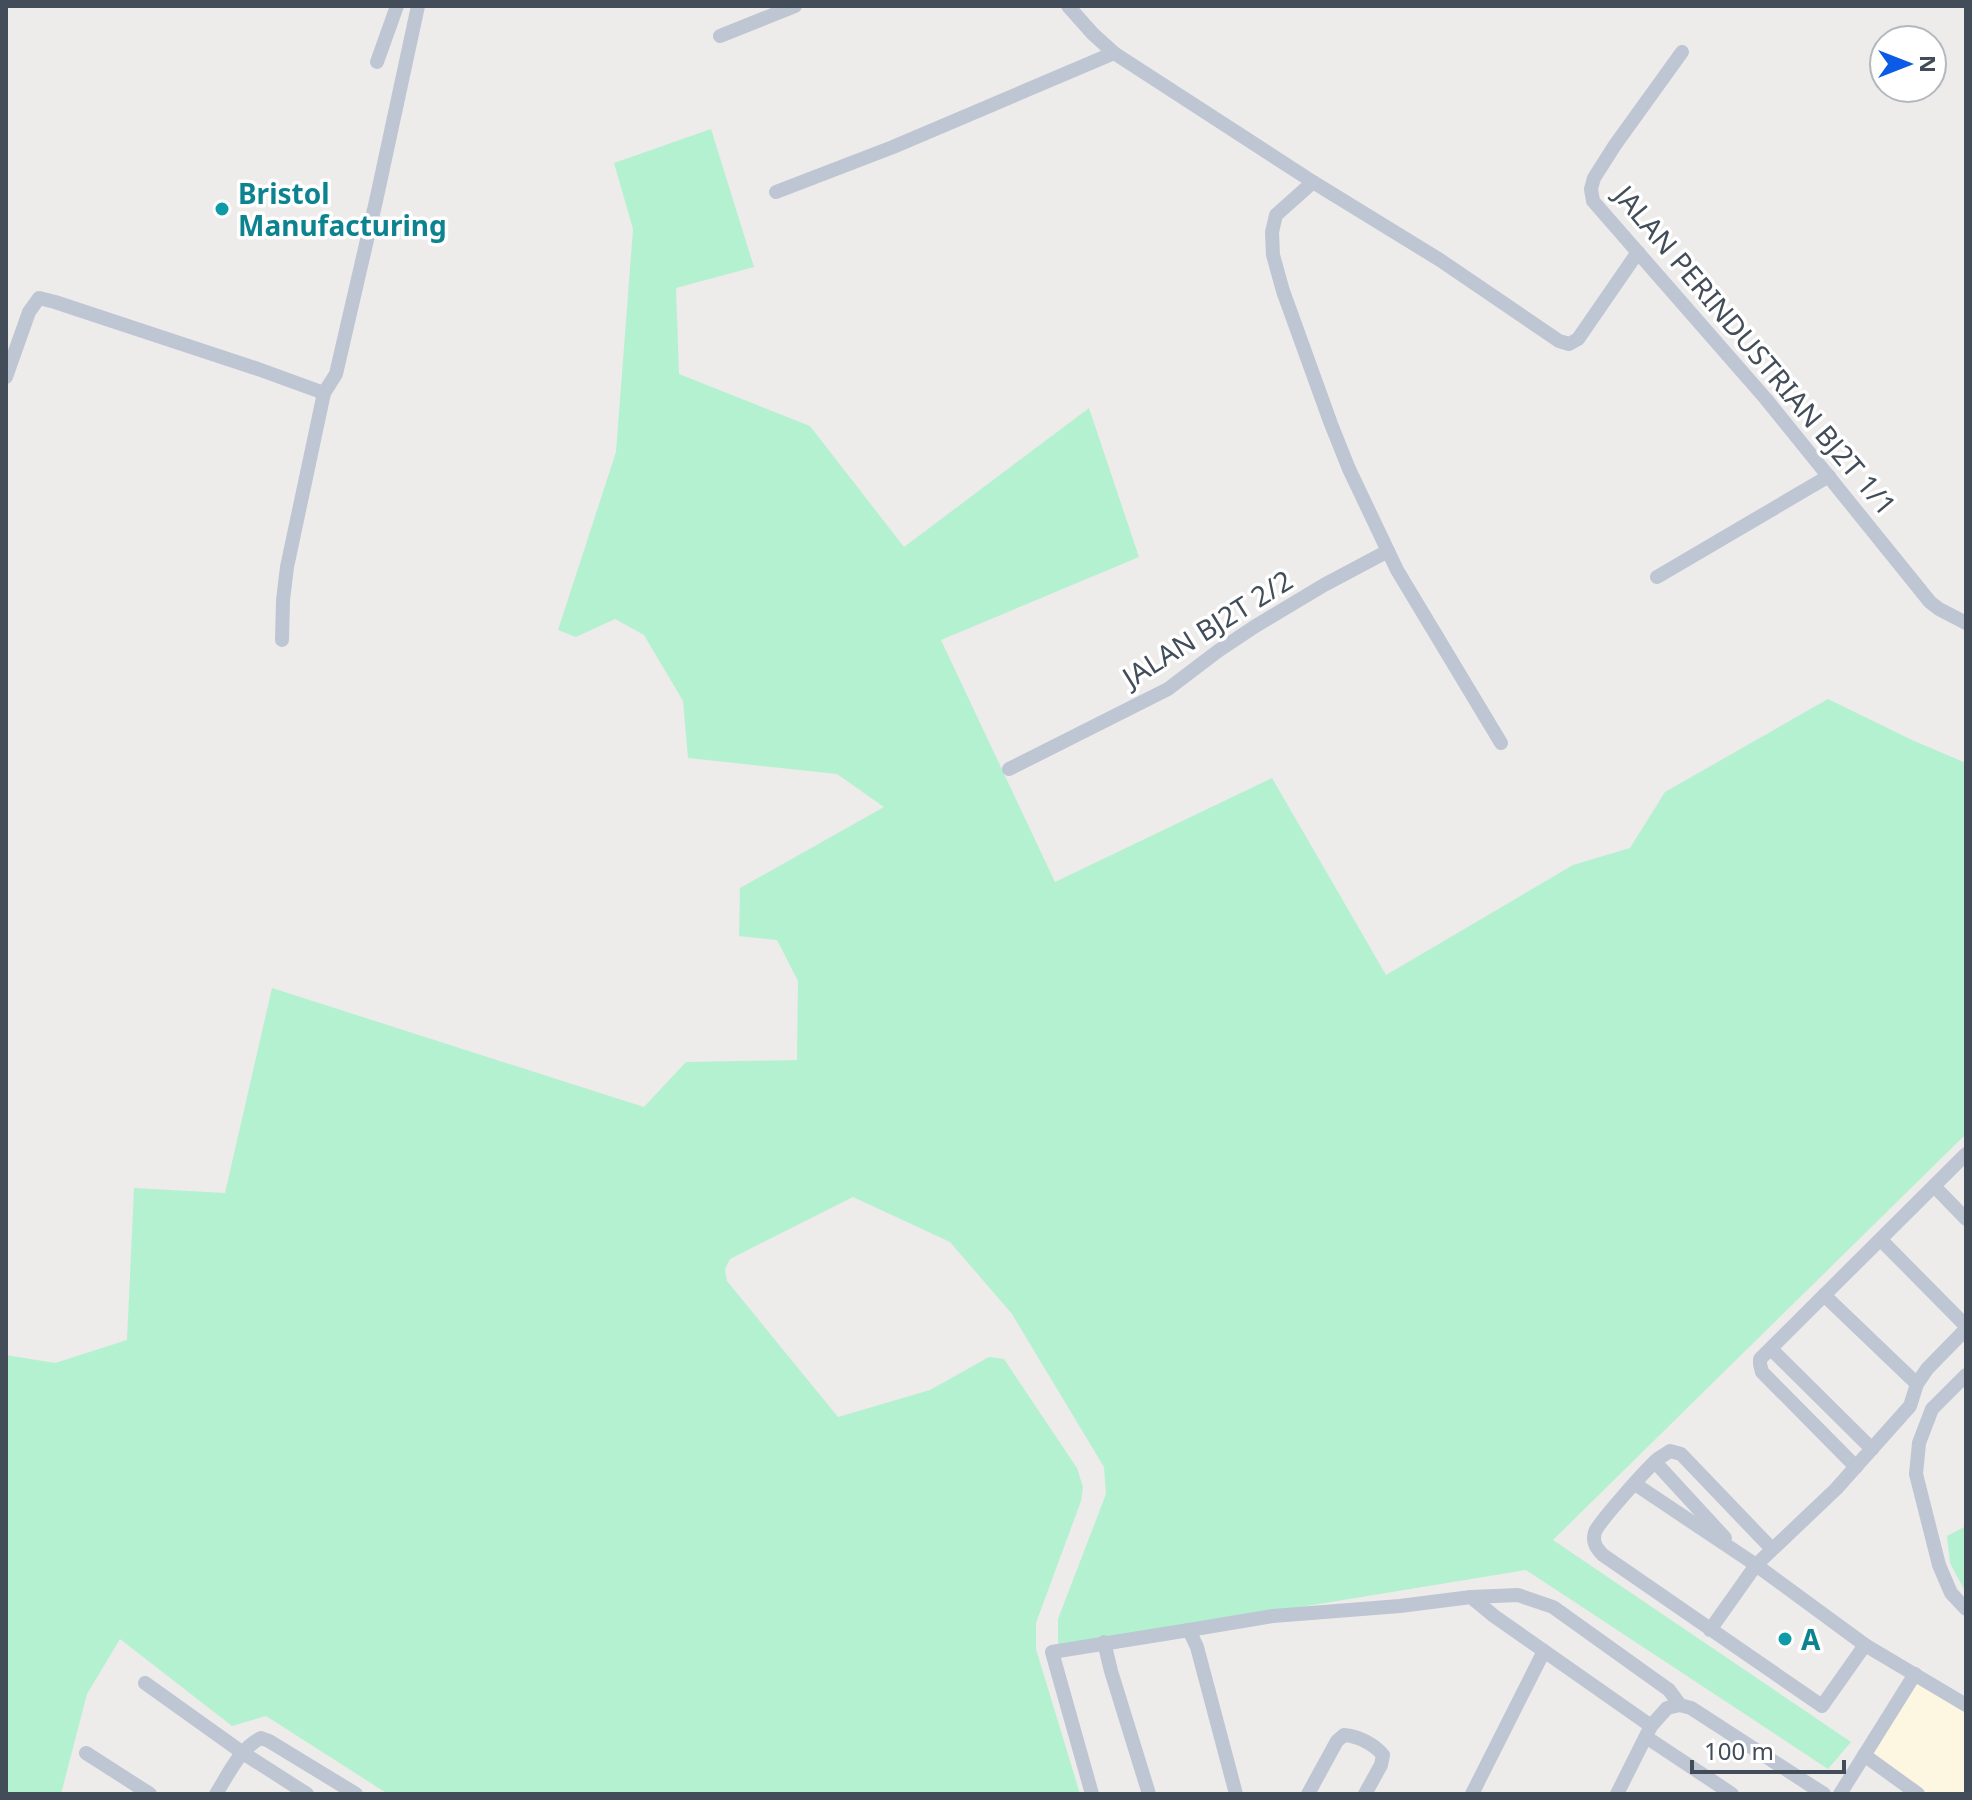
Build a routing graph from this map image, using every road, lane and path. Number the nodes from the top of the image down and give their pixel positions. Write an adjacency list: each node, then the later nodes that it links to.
1 (397, 6): 8 (street)
2 (418, 6): 13 (street)
3 (795, 6): 5 (street)
4 (1068, 6): 7 (street)
5 (720, 36)
6 (1682, 52): 11 (street, JALAN PERINDUSTRIAN BJ2T 1/1)
7 (1114, 53): 9 (street); 10 (street)
8 (377, 62)
9 (1313, 182): 11 (street); 15 (street)
10 (776, 192)
11 (1638, 252): 14 (street, JALAN PERINDUSTRIAN BJ2T 1/1)
12 (6, 377): 13 (street)
13 (324, 393): 18 (street)
14 (1829, 476): 16 (street); 17 (street, JALAN PERINDUSTRIAN BJ2T 1/1)
15 (1388, 551): 19 (street); 20 (street, JALAN BJ2T 2/2)
16 (1657, 577)
17 (1966, 623)
18 (282, 640)
19 (1501, 743)
20 (1009, 769)
21 (1966, 1154): 22 (street)
22 (1934, 1186): 23 (street); 24 (street)
23 (1966, 1219)
24 (1881, 1240): 25 (street); 26 (street)
25 (1824, 1295): 27 (street); 29 (street)
26 (1966, 1328): 29 (street)
27 (1771, 1349): 30 (street); 32 (street)
28 (1966, 1375): 37 (street)
29 (1917, 1384): 30 (street)
30 (1872, 1449): 32 (street)
31 (1655, 1462): 33 (street); 34 (street); 35 (street)
32 (1856, 1467): 34 (street)
33 (1635, 1484): 35 (street); 39 (street)
34 (1772, 1549): 35 (street)
35 (1750, 1561): 39 (street); 41 (street)
36 (1471, 1597): 38 (street); 42 (street); 45 (street)
37 (1966, 1609)
38 (1189, 1630): 40 (street); 51 (street)
39 (1710, 1630): 41 (street)
40 (1104, 1642): 56 (street); 57 (street)
41 (1865, 1645): 43 (street)
42 (1544, 1651): 47 (street); 60 (street)
43 (1915, 1674): 46 (street); 50 (street)
44 (145, 1683): 49 (street)
45 (1680, 1705): 47 (street); 63 (street)
46 (1966, 1705)
47 (1648, 1731): 61 (street); 62 (street)
48 (86, 1753): 52 (street)
49 (243, 1753): 53 (street); 54 (street); 55 (street)
50 (1864, 1755): 64 (street); 65 (street)
51 (1234, 1793)
52 (150, 1794)
53 (216, 1794)
54 (307, 1794)
55 (356, 1794)
56 (1092, 1794)
57 (1149, 1794)
58 (1308, 1794): 59 (street)
59 (1365, 1794)
60 (1472, 1794)
61 (1617, 1794)
62 (1732, 1794)
63 (1824, 1794)
64 (1840, 1794)
65 (1918, 1794)

